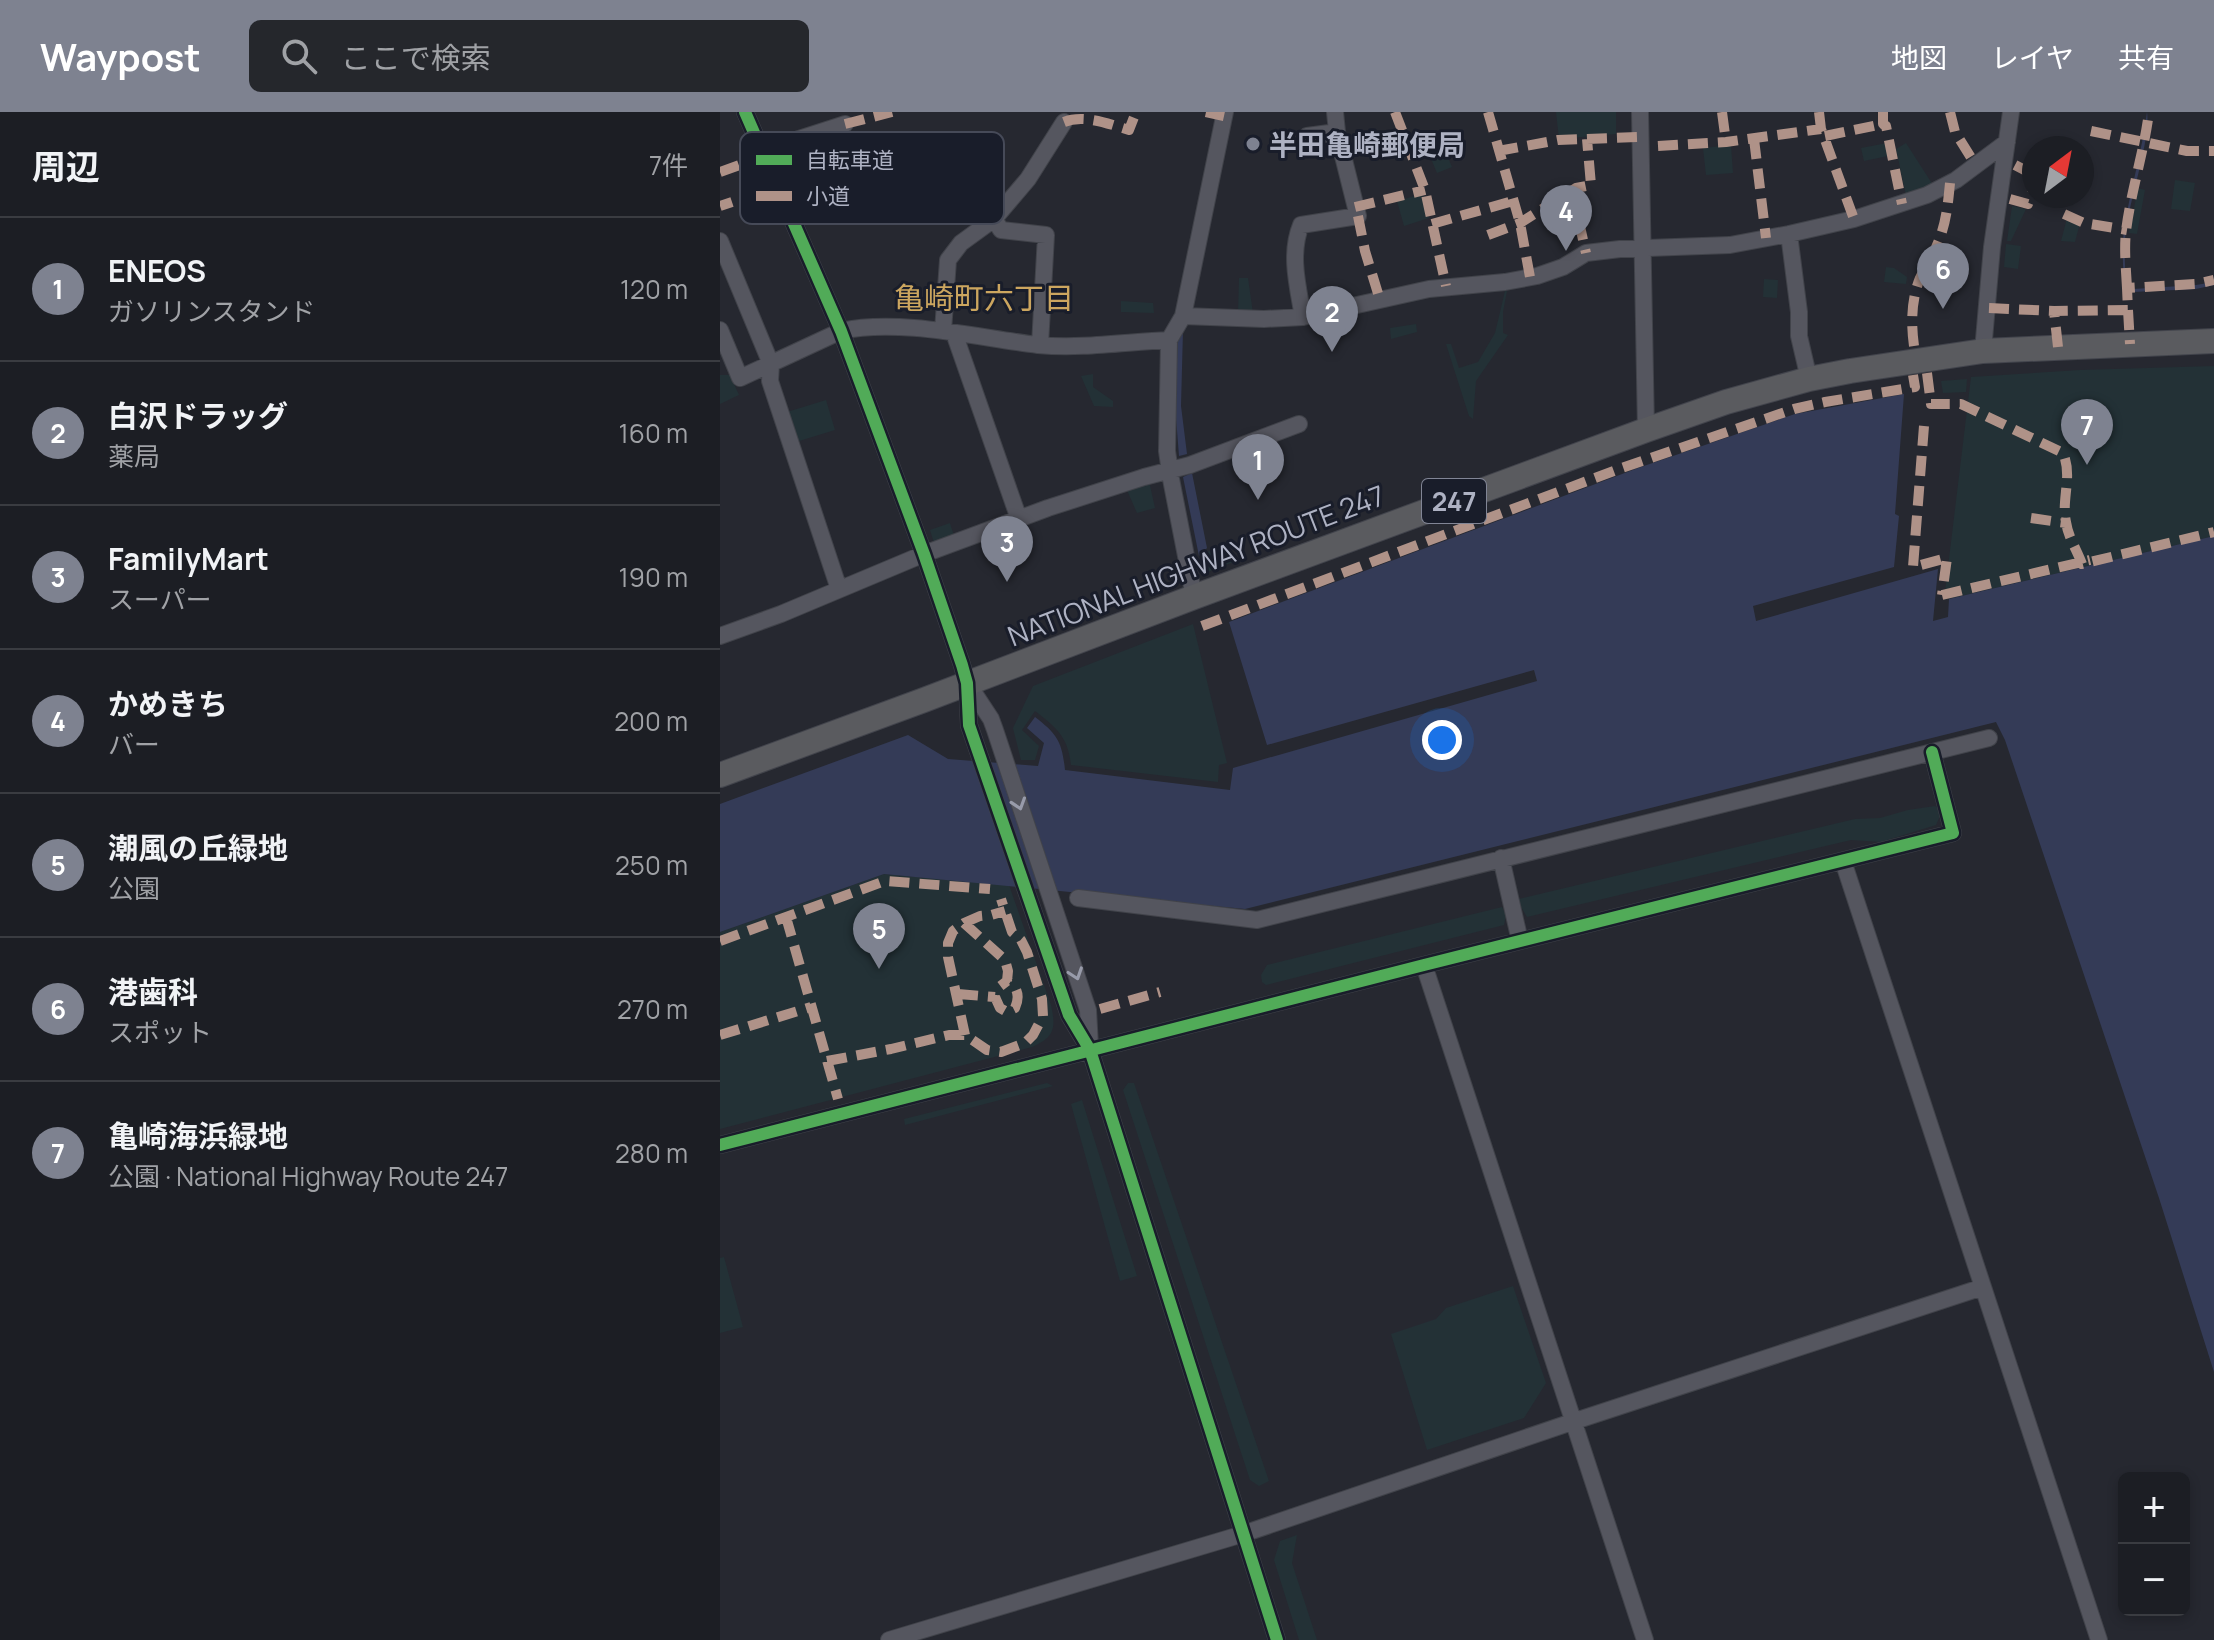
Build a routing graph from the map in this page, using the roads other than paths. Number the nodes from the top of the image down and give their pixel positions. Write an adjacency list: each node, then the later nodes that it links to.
1 (745, 112): 8 (street)
2 (1225, 112): 20 (street)
3 (1335, 112): 10 (street)
4 (1640, 112): 19 (street)
5 (2011, 112): 12 (street)
6 (1064, 122): 13 (street)
7 (845, 124): 9 (street)
8 (754, 132)
9 (820, 132)
10 (1337, 132): 11 (street); 21 (street)
11 (1307, 136)
12 (2007, 142): 17 (street); 28 (street)
13 (1004, 207)
14 (794, 224): 23 (street)
15 (987, 224): 24 (street)
16 (997, 224): 27 (street)
17 (1789, 234): 19 (street); 30 (street)
18 (720, 241): 29 (street)
19 (1643, 249): 21 (street); 32 (street)
20 (1183, 316): 21 (street); 25 (street)
21 (1303, 317)
22 (720, 330): 29 (street)
23 (841, 331): 24 (street); 29 (street); 35 (street)
24 (948, 332): 27 (street); 34 (street)
25 (1169, 340): 27 (street); 33 (street)
26 (2214, 341): 28 (highway, NATIONAL HIGHWAY ROUTE 247 / 247)
27 (1040, 345)
28 (1983, 351): 30 (highway, NATIONAL HIGHWAY ROUTE 247 / 247)
29 (771, 364): 36 (street)
30 (1809, 379): 32 (highway, NATIONAL HIGHWAY ROUTE 247 / 247)
31 (1299, 424): 33 (street)
32 (1646, 430): 37 (highway, NATIONAL HIGHWAY ROUTE 247 / 247)
33 (1178, 468): 34 (street); 37 (street)
34 (1019, 519): 35 (street)
35 (924, 554): 36 (street); 39 (street)
36 (839, 589): 38 (street)
37 (1194, 597): 39 (highway, NATIONAL HIGHWAY ROUTE 247 / 247)
38 (720, 636)
39 (967, 683): 42 (highway, NATIONAL HIGHWAY ROUTE 247 / 247); 48 (street); 48 (street, one-way to 48)
40 (1989, 738): 41 (street)
41 (1932, 752): 43 (street); 44 (street)
42 (720, 775)
43 (1501, 858): 45 (street); 46 (street)
44 (1843, 861): 46 (street); 50 (street)
45 (1078, 898)
46 (1520, 941): 47 (street)
47 (1424, 965): 48 (street); 51 (street)
48 (1090, 1050): 49 (street); 52 (street)
49 (720, 1145)
50 (1983, 1287): 51 (street); 56 (street)
51 (1572, 1422): 52 (street); 55 (street)
52 (1243, 1534): 53 (street); 54 (street)
53 (889, 1640)
54 (1277, 1640)
55 (1645, 1640)
56 (2099, 1640)

